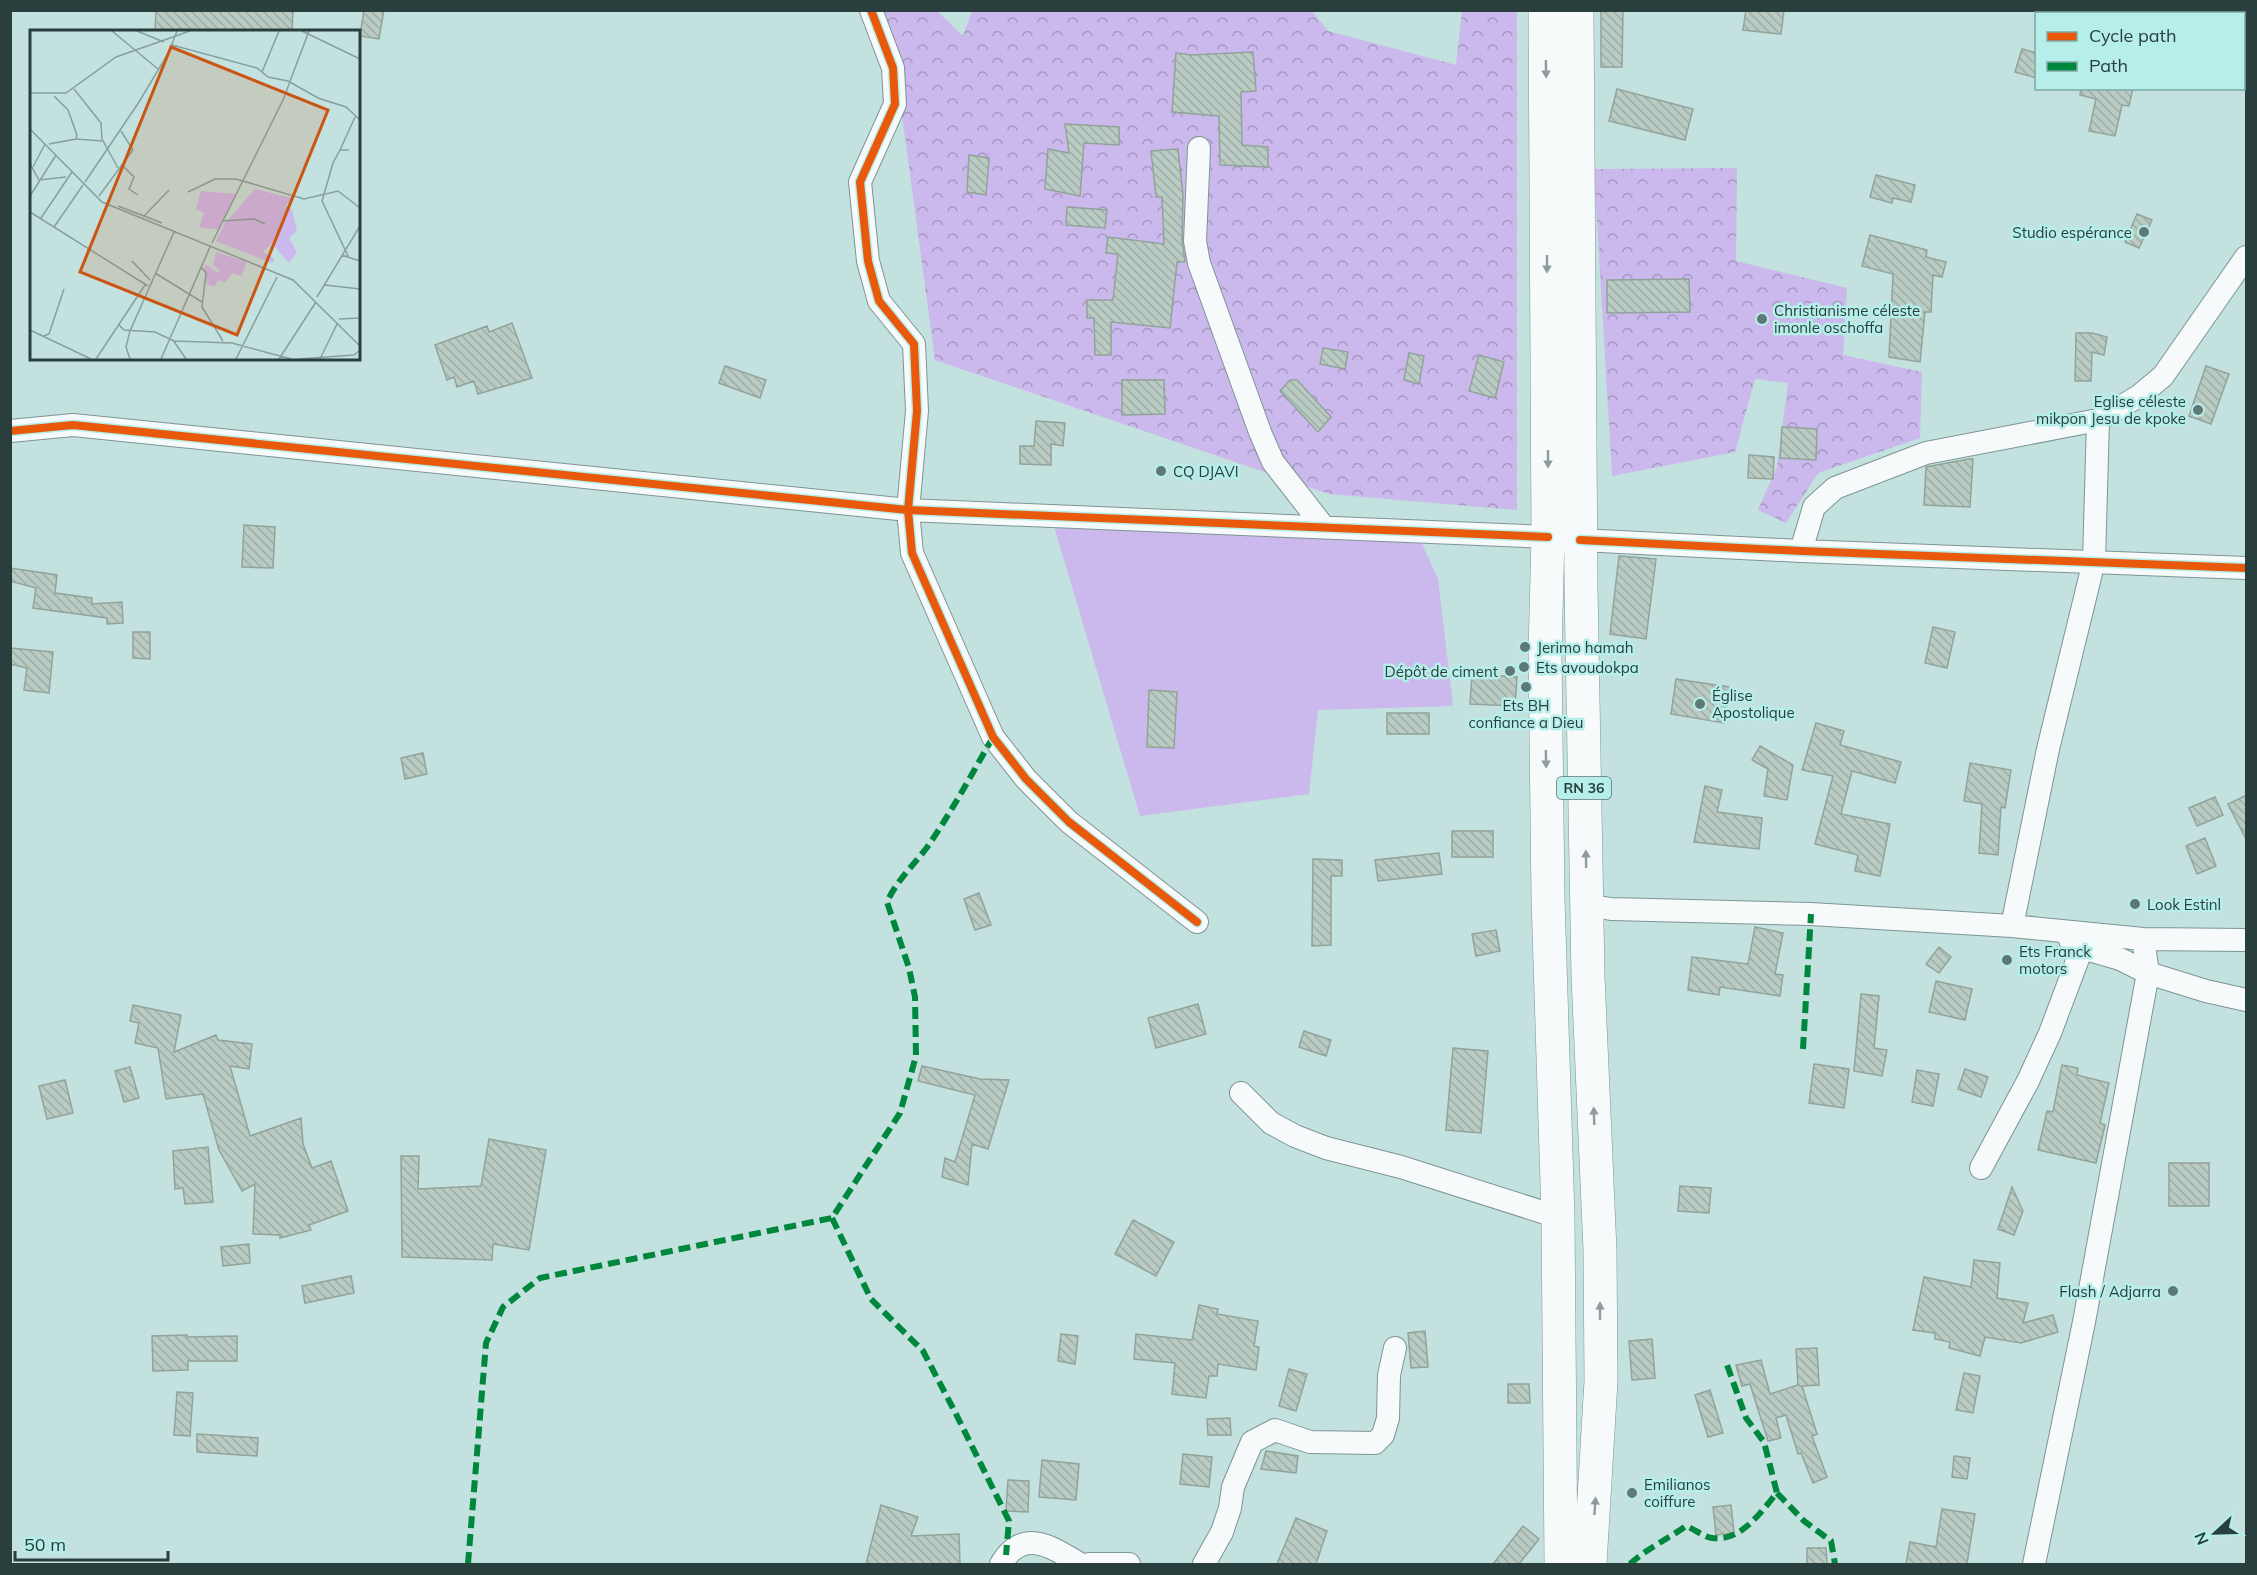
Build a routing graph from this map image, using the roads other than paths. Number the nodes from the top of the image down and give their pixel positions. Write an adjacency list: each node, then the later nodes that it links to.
1 (871, 10): 8 (street)
2 (1545, 10): 10 (main road, RN 36, one-way to 10)
3 (1577, 10): 11 (main road, RN 36)
4 (1199, 148): 9 (street)
5 (2247, 257): 6 (street)
6 (2098, 420): 12 (street); 13 (street)
7 (10, 431): 8 (street)
8 (908, 510): 9 (street); 16 (street)
9 (1323, 526): 10 (street)
10 (1548, 537): 26 (main road, RN 36, one-way to 26)
11 (1580, 540): 12 (street); 15 (main road, RN 36, one-way to 11)
12 (1801, 551): 13 (street)
13 (2094, 561): 14 (street); 17 (street)
14 (2247, 568)
15 (1587, 905): 17 (street); 34 (main road, RN 36, one-way to 15)
16 (1197, 922)
17 (2012, 926): 18 (street)
18 (2057, 932): 19 (street); 21 (street)
19 (2143, 939): 20 (street); 22 (street)
20 (2247, 940)
21 (2082, 948): 22 (street); 25 (street)
22 (2148, 974): 23 (street); 35 (street)
23 (2247, 1000)
24 (1241, 1093): 26 (street)
25 (1981, 1168)
26 (1558, 1217): 33 (main road, RN 36)
27 (1395, 1348): 32 (street)
28 (1001, 1564): 29 (street)
29 (1080, 1564)
30 (1089, 1564): 31 (street)
31 (1129, 1564)
32 (1204, 1564)
33 (1562, 1564)
34 (1590, 1564)
35 (2034, 1564)

